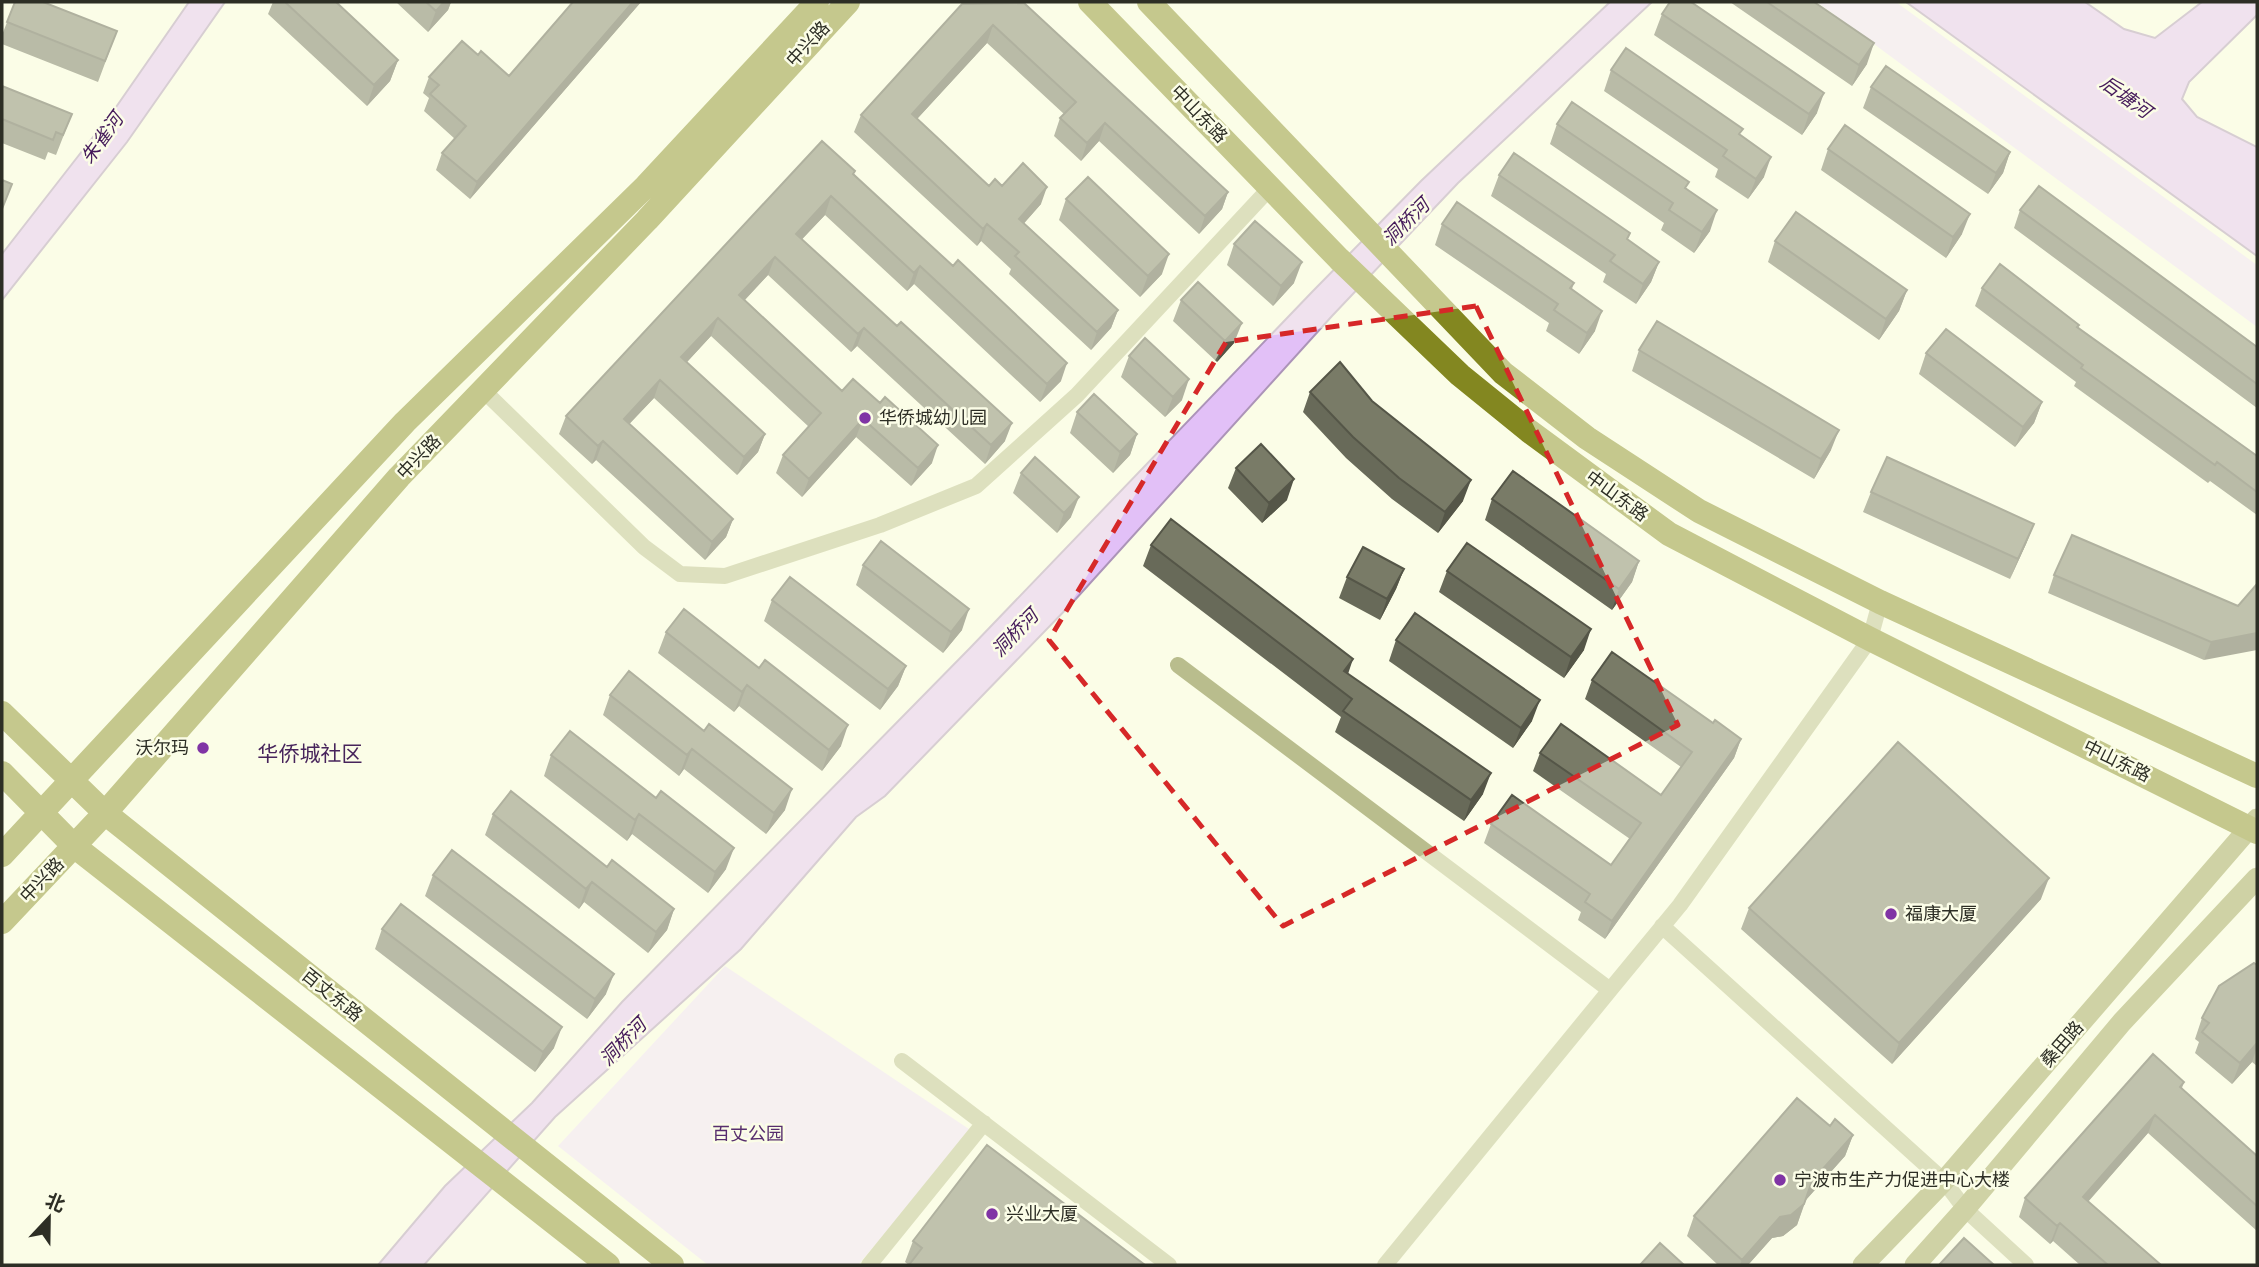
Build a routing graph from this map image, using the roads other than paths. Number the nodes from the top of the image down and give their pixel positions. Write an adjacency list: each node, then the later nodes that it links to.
1 (817, 2): 13 (main road, 中兴路)
2 (848, 2): 6 (main road, 中兴路)
3 (1090, 2): 5 (main road, 中山东路)
4 (1149, 2): 7 (main road, 中山东路)
5 (1270, 188): 6 (street); 8 (main road, 中山东路)
6 (483, 390): 14 (main road, 中兴路)
7 (1880, 602): 8 (street); 12 (main road, 中山东路)
8 (1870, 639): 16 (main road, 中山东路); 21 (street)
9 (1178, 665): 22 (street)
10 (2, 713): 13 (main road, 百丈东路)
11 (2, 773): 15 (main road)
12 (2257, 776)
13 (71, 782): 14 (main road, 百丈东路); 15 (main road, 中兴路)
14 (105, 813): 17 (main road, 中兴路); 28 (main road, 百丈东路)
15 (39, 814): 17 (main road); 18 (main road, 中兴路)
16 (2255, 826): 25 (main road, 桑田路)
17 (74, 846): 20 (main road, 中兴路); 27 (main road)
18 (2, 855)
19 (2257, 878): 26 (main road, 桑田路)
20 (2, 922)
21 (1662, 926): 22 (street); 25 (street)
22 (1610, 990): 31 (street)
23 (902, 1062): 24 (street)
24 (984, 1123): 29 (street); 30 (street)
25 (1944, 1181): 26 (street); 32 (main road, 桑田路)
26 (1965, 1209): 33 (main road, 桑田路); 34 (street)
27 (608, 1265)
28 (672, 1265)
29 (869, 1265)
30 (1169, 1265)
31 (1385, 1265)
32 (1863, 1265)
33 (1914, 1265)
34 (2026, 1265)

